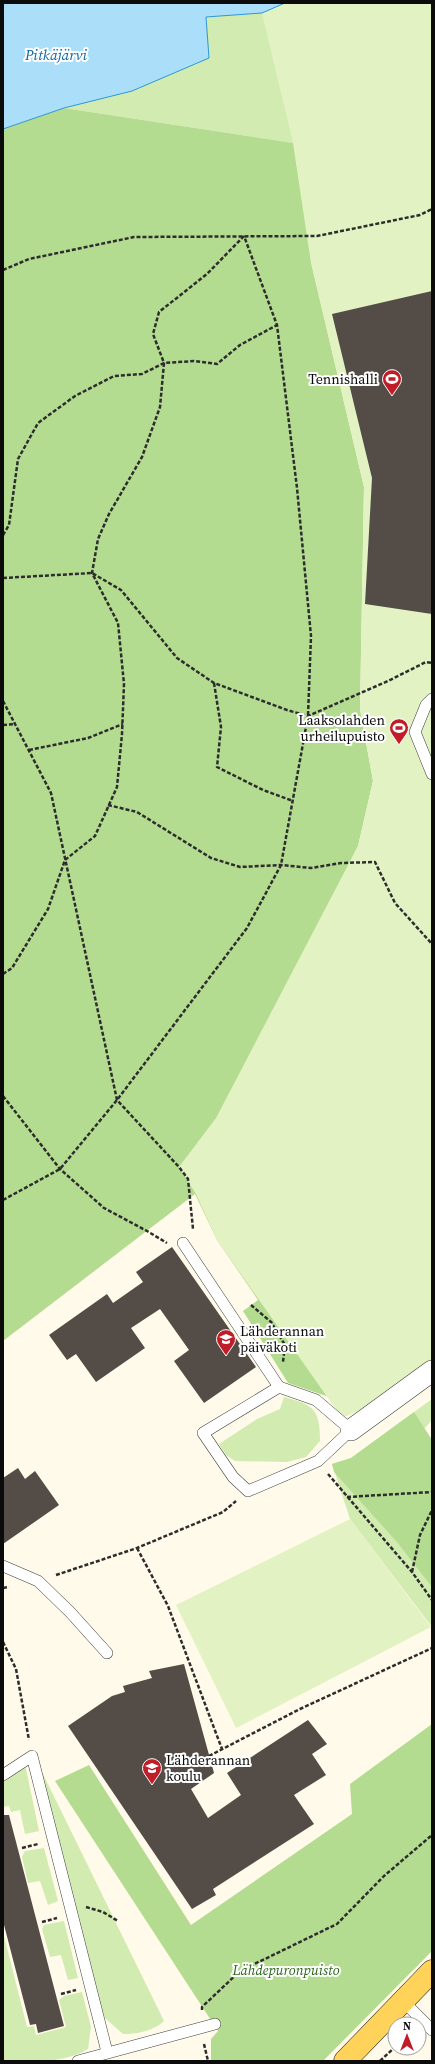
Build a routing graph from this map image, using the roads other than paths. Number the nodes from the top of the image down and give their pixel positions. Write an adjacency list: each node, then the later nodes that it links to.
1 (432, 700): 2 (lane)
2 (432, 774)
3 (183, 1243): 5 (lane)
4 (432, 1372): 6 (street)
5 (279, 1387): 6 (lane); 6 (lane)
6 (351, 1430)
7 (3, 1566): 8 (lane)
8 (107, 1653)
9 (3, 1775): 14 (lane)
10 (432, 1972): 11 (main road)
11 (403, 2001): 13 (lane); 16 (main road)
12 (215, 2024): 14 (lane)
13 (432, 2030)
14 (106, 2052): 15 (lane)
15 (78, 2061)
16 (345, 2061)

